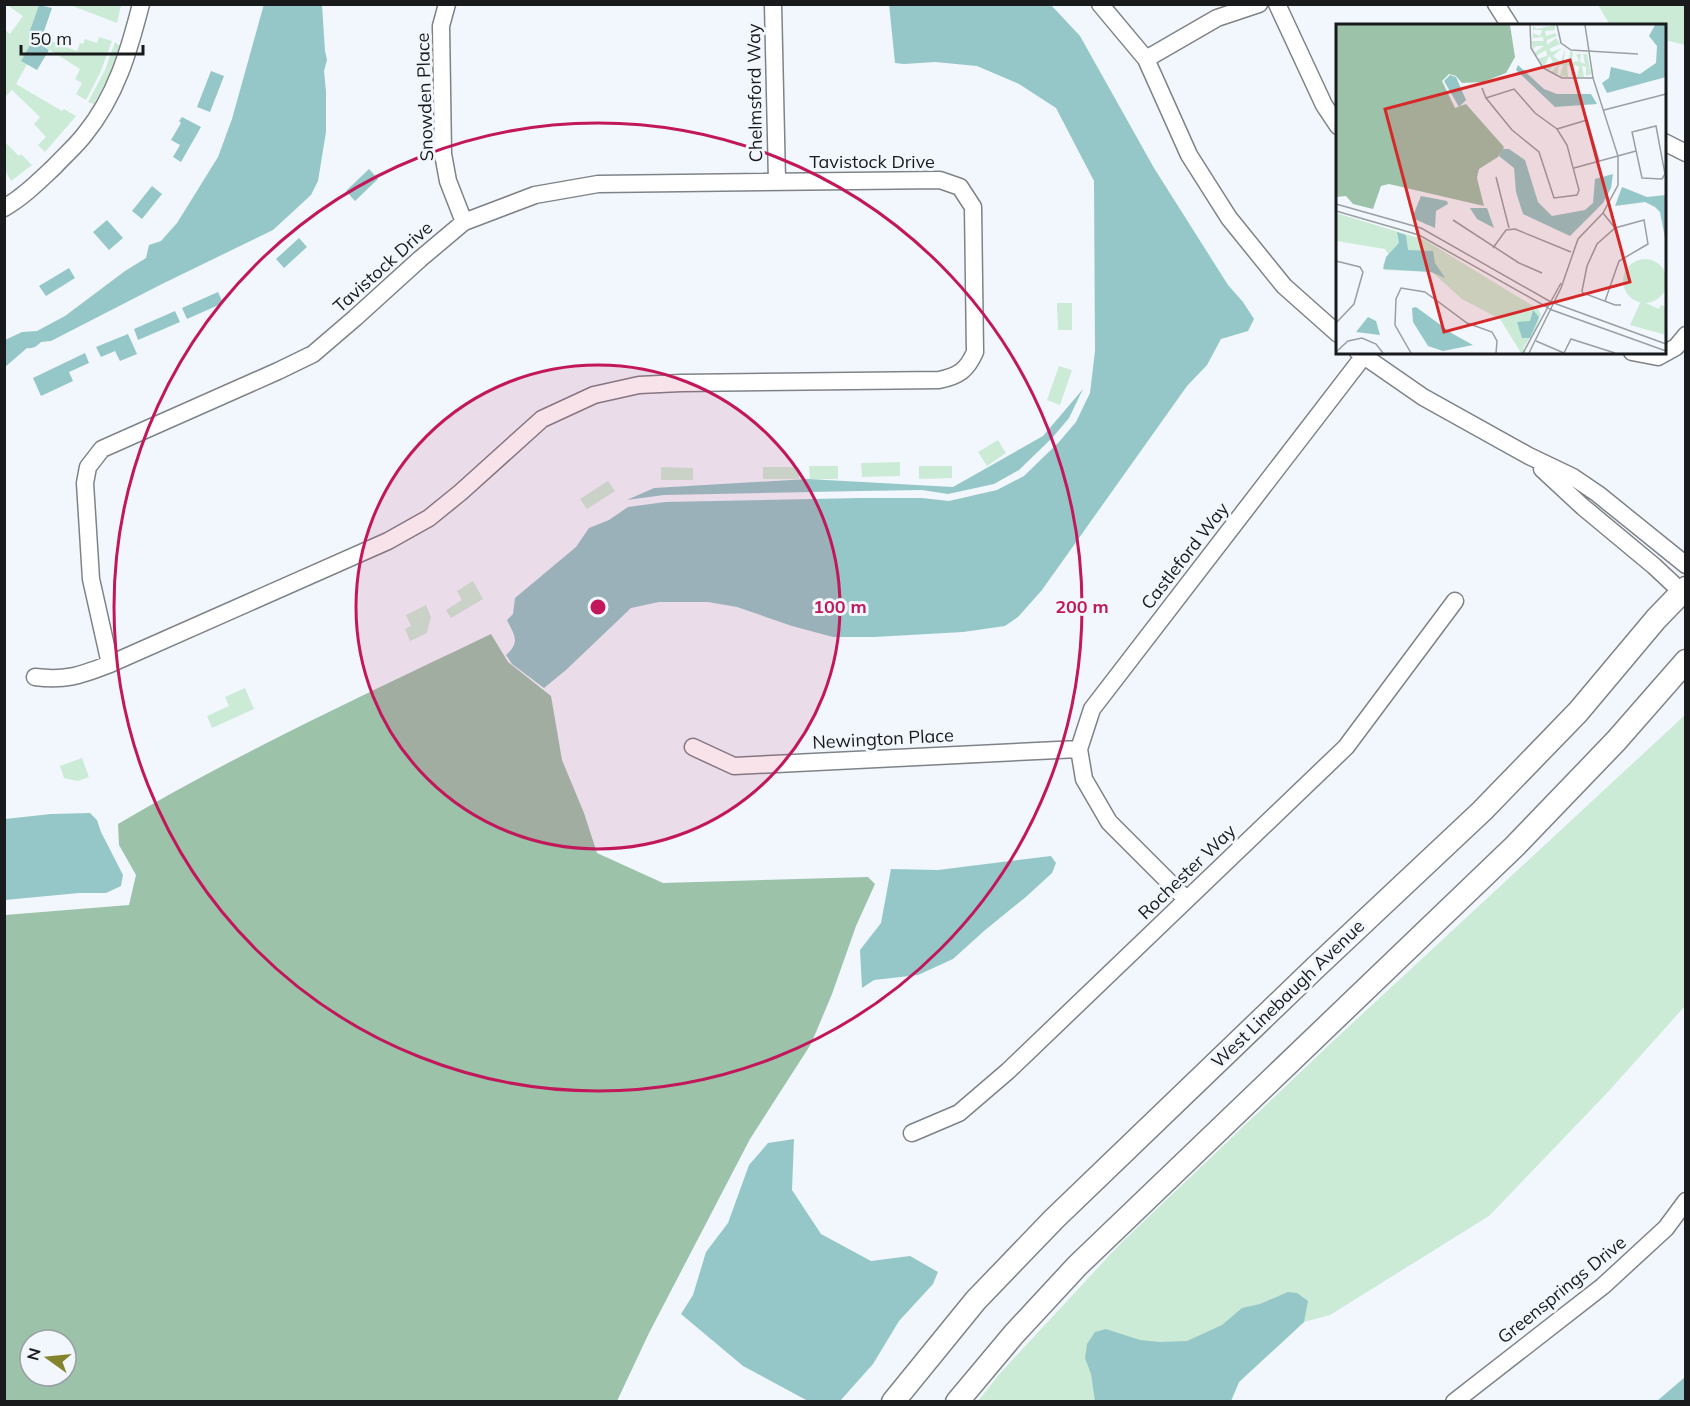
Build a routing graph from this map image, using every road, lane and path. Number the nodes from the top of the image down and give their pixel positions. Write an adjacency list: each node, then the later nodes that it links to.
1 (141, 4): 14 (street)
2 (447, 4): 15 (street, Snowden Place)
3 (772, 4): 13 (street, Chelmsford Way)
4 (1100, 4): 9 (street)
5 (1259, 4): 9 (street)
6 (1277, 4): 10 (street)
7 (1496, 4): 8 (street)
8 (1509, 24)
9 (1146, 59): 16 (street)
10 (1336, 123)
11 (1666, 143): 12 (street)
12 (1686, 153)
13 (777, 182): 15 (street, Tavistock Drive); 27 (street, Tavistock Drive)
14 (4, 208)
15 (464, 222): 27 (street, Tavistock Drive)
16 (1336, 332)
17 (1686, 335): 18 (street)
18 (1666, 353)
19 (1642, 354): 20 (street)
20 (1663, 354)
21 (1360, 355): 22 (street); 30 (street, Castleford Way)
22 (1529, 456): 23 (street); 24 (street)
23 (1686, 565)
24 (1684, 592): 34 (main road, West Linebaugh Avenue)
25 (1455, 601): 31 (street, Rochester Way)
26 (1686, 661): 35 (main road)
27 (110, 664): 28 (street, Tavistock Drive)
28 (34, 677)
29 (693, 747): 30 (street, Newington Place)
30 (1079, 749): 31 (street, Castleford Way)
31 (1186, 899): 32 (street, Rochester Way)
32 (912, 1133)
33 (1686, 1201): 36 (street, Greensprings Drive)
34 (893, 1401)
35 (957, 1401)
36 (1454, 1401)

